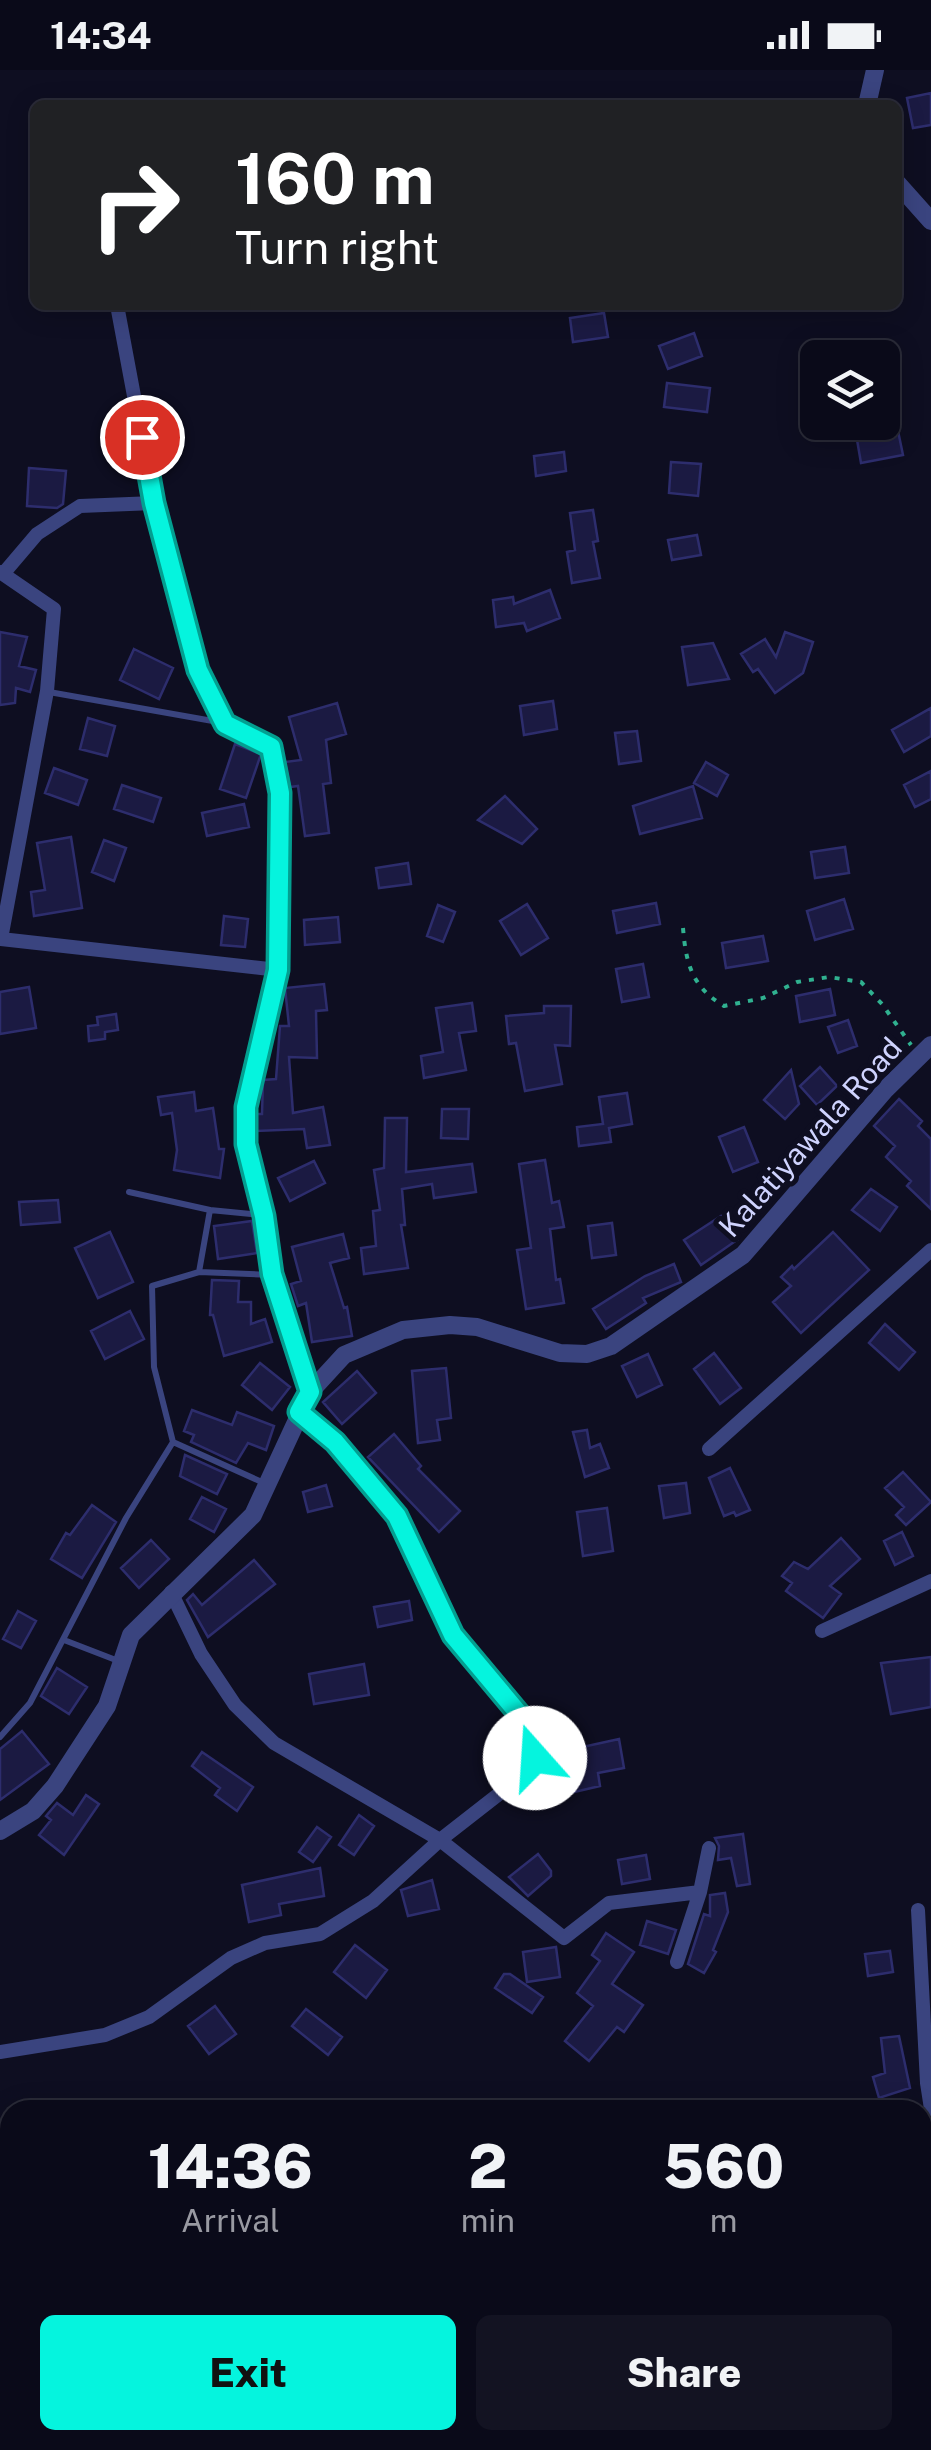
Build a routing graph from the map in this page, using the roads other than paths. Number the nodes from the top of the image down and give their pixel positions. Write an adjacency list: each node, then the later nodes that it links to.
1 (875, 70): 2 (street)
2 (868, 100)
3 (902, 188): 4 (street)
4 (931, 221)
5 (118, 310): 6 (street)
6 (154, 503): 7 (street); 9 (street)
7 (1, 573): 8 (street)
8 (47, 691): 9 (lane); 10 (street)
9 (225, 724): 10 (street)
10 (278, 970): 14 (street)
11 (925, 1051): 18 (street, Kalatiyawala Road)
12 (129, 1192): 13 (lane)
13 (210, 1210): 14 (lane); 16 (lane)
14 (264, 1216): 17 (street)
15 (931, 1250): 21 (street)
16 (199, 1272): 17 (lane); 20 (lane)
17 (272, 1274): 18 (street)
18 (310, 1392): 19 (street, Kalatiyawala Road)
19 (299, 1412): 22 (street, Kalatiyawala Road); 30 (street)
20 (173, 1442): 22 (lane); 26 (lane)
21 (708, 1449)
22 (265, 1484): 24 (street, Kalatiyawala Road)
23 (931, 1580): 25 (street)
24 (171, 1592): 27 (street, Kalatiyawala Road); 30 (street)
25 (822, 1631)
26 (64, 1640): 27 (lane); 28 (lane)
27 (122, 1663): 29 (street, Kalatiyawala Road)
28 (0, 1736)
29 (0, 1831)
30 (440, 1840): 32 (street); 35 (street)
31 (710, 1848): 32 (street)
32 (700, 1892): 34 (street)
33 (918, 1910): 36 (street)
34 (677, 1962)
35 (0, 2052)
36 (929, 2100)

